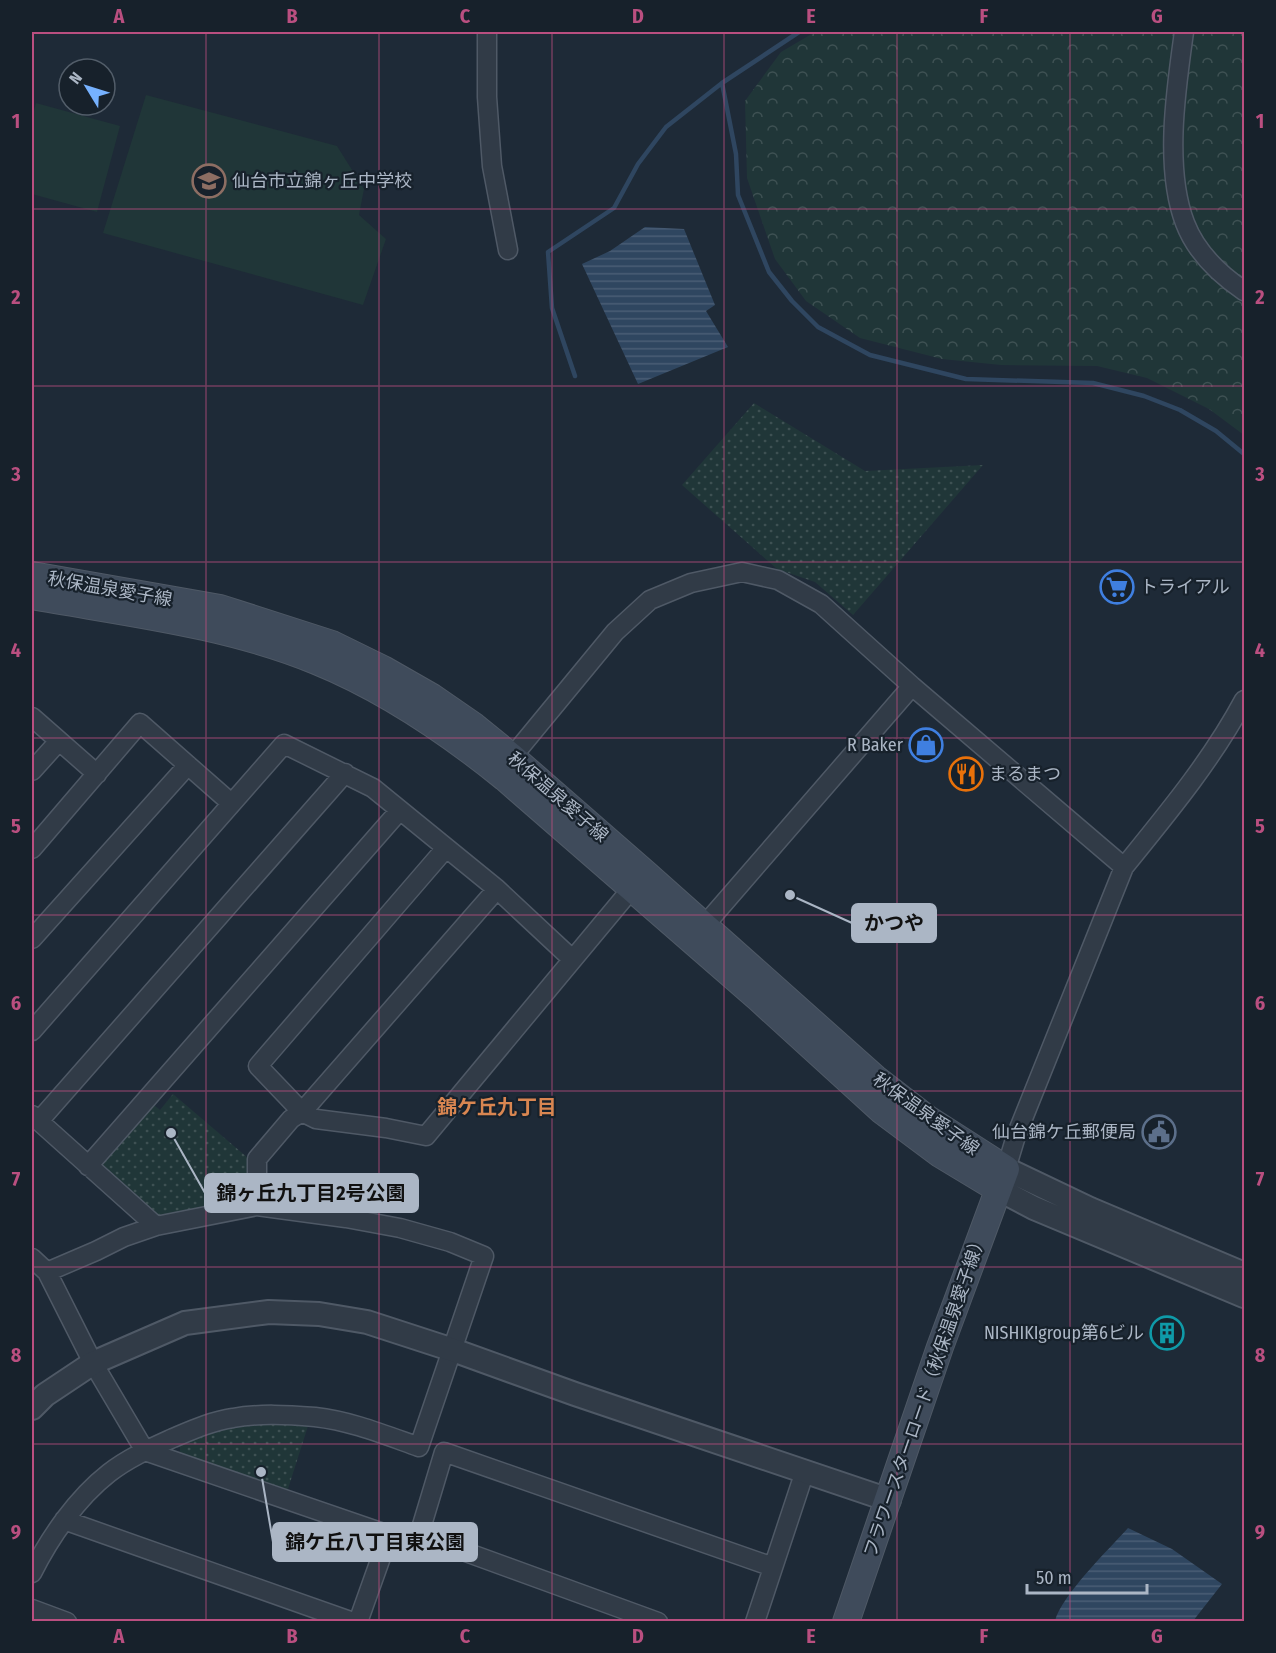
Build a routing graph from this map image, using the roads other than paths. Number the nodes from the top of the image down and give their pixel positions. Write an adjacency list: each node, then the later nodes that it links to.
1 (487, 32): 3 (street)
2 (1184, 32): 4 (street)
3 (508, 250)
4 (1245, 291)
5 (32, 575): 11 (main road, 秋保温泉愛子線)
6 (32, 596): 21 (main road, 秋保温泉愛子線)
7 (912, 686): 11 (street); 20 (street); 23 (street)
8 (1245, 700): 20 (street)
9 (32, 717): 10 (street)
10 (59, 741): 13 (street); 15 (street)
11 (512, 757): 21 (main road, 秋保温泉愛子線)
12 (188, 765): 15 (street); 16 (street); 24 (street)
13 (32, 771)
14 (345, 773): 16 (street); 17 (street); 28 (street)
15 (97, 774): 19 (street)
16 (231, 803): 26 (street)
17 (400, 810): 18 (street); 29 (street)
18 (447, 848): 22 (street); 27 (street)
19 (32, 849)
20 (1124, 867): 30 (street)
21 (638, 881): 23 (main road, 秋保温泉愛子線); 25 (street); 30 (main road, 秋保温泉愛子線)
22 (497, 889): 25 (street); 27 (street)
23 (704, 926): 30 (main road, 秋保温泉愛子線)
24 (32, 939)
25 (572, 959): 27 (street)
26 (32, 1031)
27 (302, 1112): 31 (street)
28 (35, 1118): 29 (street)
29 (88, 1166): 32 (street)
30 (1002, 1179): 35 (street); 36 (street); 42 (main road, フラワースターロード（秋保温泉愛子線）)
31 (257, 1206): 32 (street); 37 (street)
32 (156, 1226): 34 (street)
33 (32, 1258): 34 (street)
34 (47, 1272): 38 (street)
35 (1245, 1274)
36 (1245, 1296)
37 (453, 1350): 38 (street); 40 (street); 41 (street)
38 (93, 1363): 39 (street); 40 (street)
39 (32, 1408)
40 (145, 1451): 43 (street); 49 (street)
41 (805, 1471): 42 (street); 44 (street)
42 (889, 1500): 52 (main road, フラワースターロード（秋保温泉愛子線）)
43 (64, 1520): 45 (street); 48 (street)
44 (773, 1567): 50 (street); 51 (street)
45 (32, 1573)
46 (32, 1609): 47 (street)
47 (67, 1622)
48 (353, 1622)
49 (358, 1622)
50 (658, 1622)
51 (755, 1622)
52 (846, 1622)

